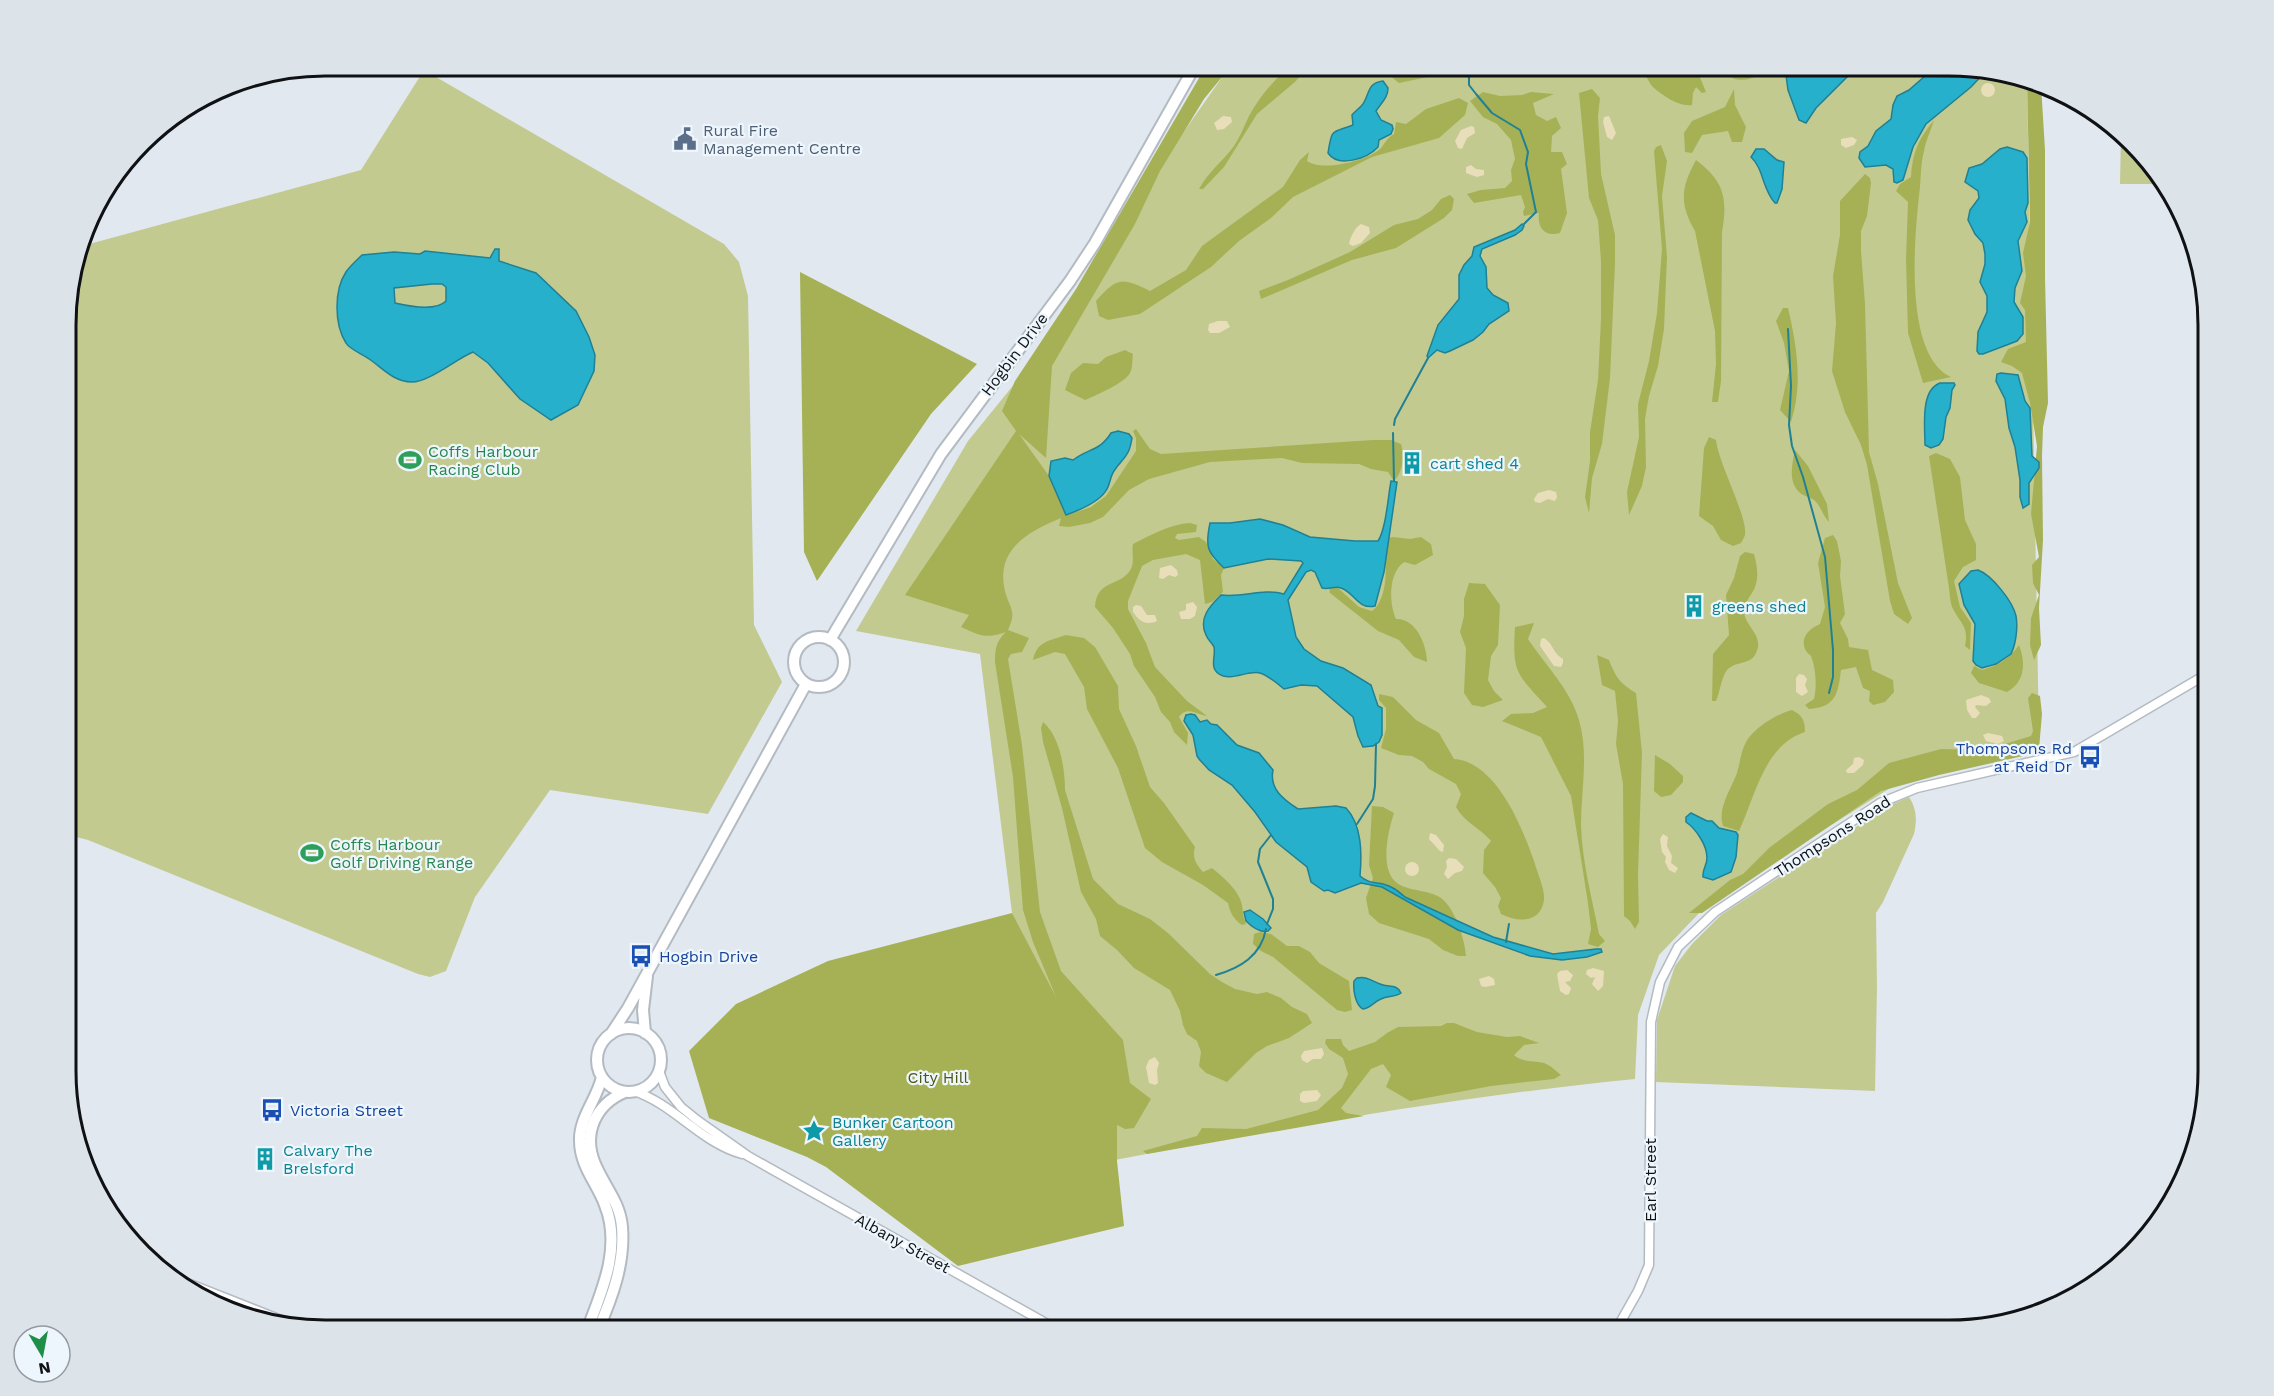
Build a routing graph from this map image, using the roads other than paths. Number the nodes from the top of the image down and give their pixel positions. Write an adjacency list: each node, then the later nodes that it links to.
1 (1189, 76): 2 (main road, Hogbin Drive)
2 (831, 640): 4 (main road); 4 (main road)
3 (2198, 679): 6 (street, Thompsons Road)
4 (807, 684): 5 (main road)
5 (648, 970): 7 (main road); 8 (main road)
6 (1651, 1022): 18 (street, Earl Street)
7 (645, 1032): 8 (main road); 9 (main road)
8 (611, 1034): 10 (main road)
9 (659, 1071): 11 (main road); 12 (street, Albany Street)
10 (602, 1077): 11 (main road); 15 (main road)
11 (630, 1091): 12 (street, Albany Street); 16 (main road)
12 (748, 1156): 17 (street, Albany Street)
13 (214, 1293): 14 (street)
14 (249, 1307)
15 (590, 1320)
16 (602, 1320)
17 (1040, 1320)
18 (1622, 1320)

